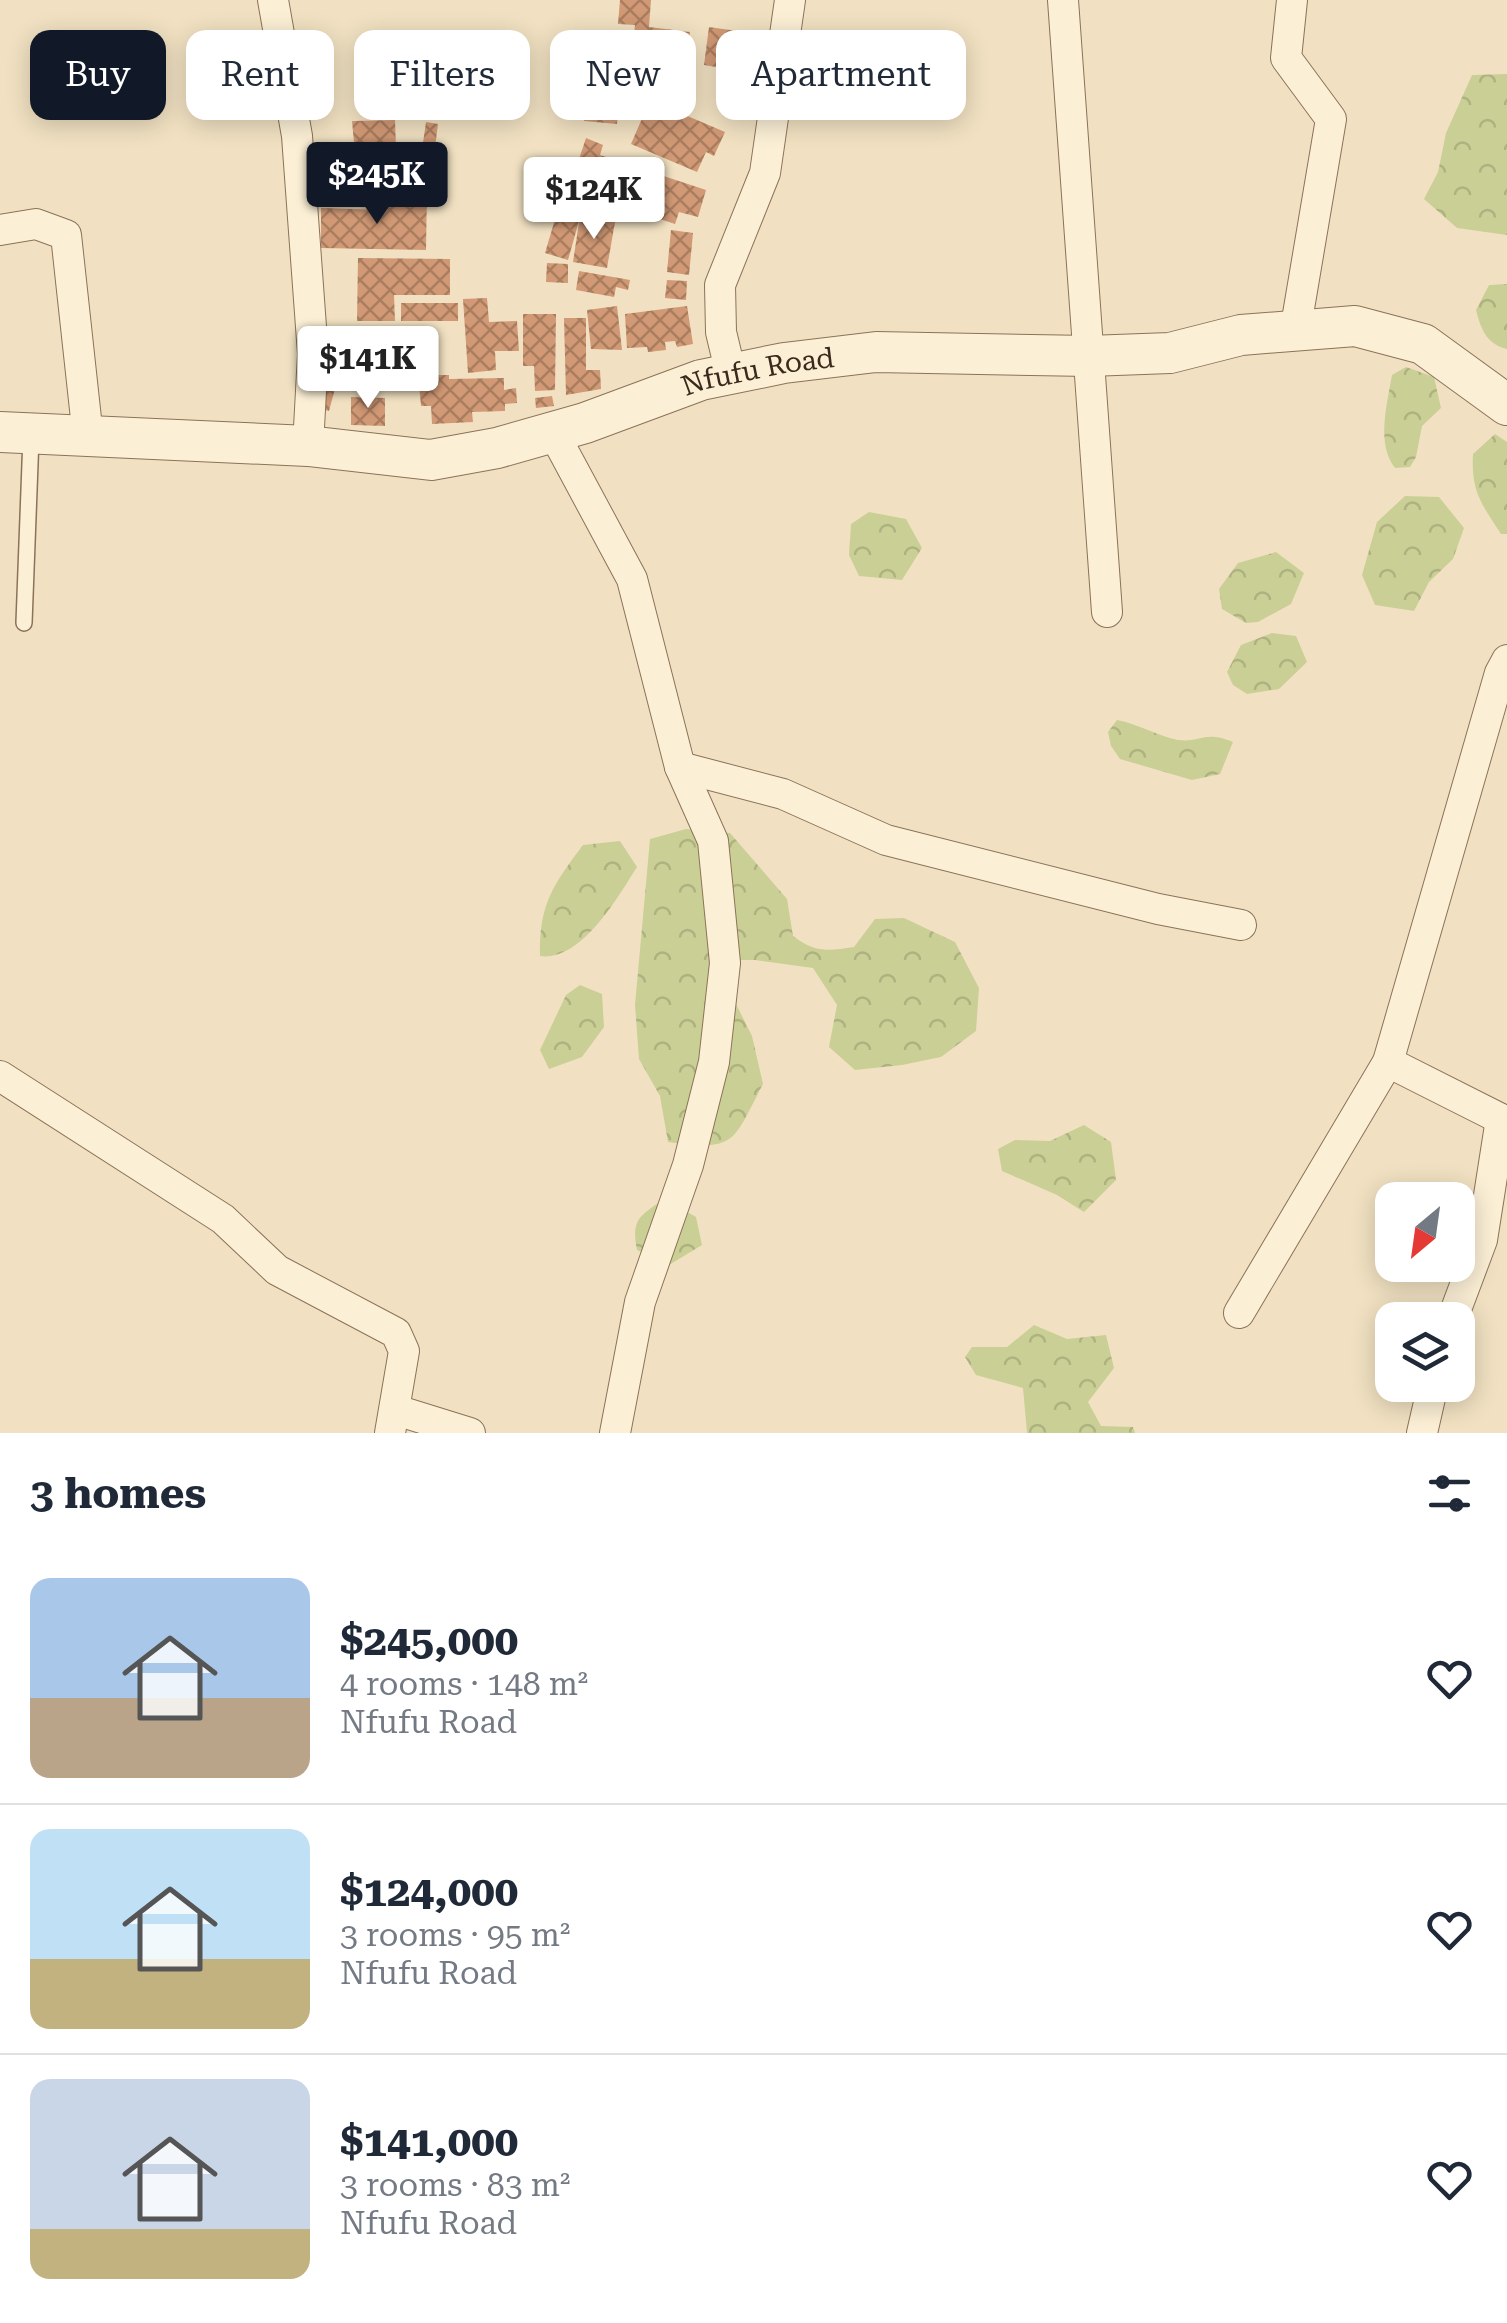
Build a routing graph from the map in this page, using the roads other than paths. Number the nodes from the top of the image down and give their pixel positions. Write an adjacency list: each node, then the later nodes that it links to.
1 (273, 0): 13 (street)
2 (790, 0): 8 (street)
3 (1062, 0): 7 (street)
4 (1292, 0): 6 (street)
5 (0, 230): 12 (street)
6 (1295, 332): 7 (street, Nfufu Road); 9 (street, Nfufu Road)
7 (1090, 356): 8 (street, Nfufu Road); 14 (street)
8 (731, 374): 11 (street, Nfufu Road)
9 (1507, 405)
10 (16, 432): 12 (street, Nfufu Road); 15 (lane)
11 (553, 432): 13 (street, Nfufu Road); 17 (street)
12 (88, 437): 13 (street, Nfufu Road)
13 (308, 446)
14 (1107, 612)
15 (24, 624)
16 (1507, 660): 19 (street)
17 (680, 767): 18 (street); 27 (street)
18 (1241, 924)
19 (1388, 1062): 21 (street); 23 (street)
20 (0, 1076): 25 (street)
21 (1504, 1121): 22 (street)
22 (1459, 1302)
23 (1239, 1314)
24 (1429, 1402): 28 (street)
25 (393, 1421): 26 (street)
26 (470, 1433)
27 (615, 1433)
28 (1422, 1433)

